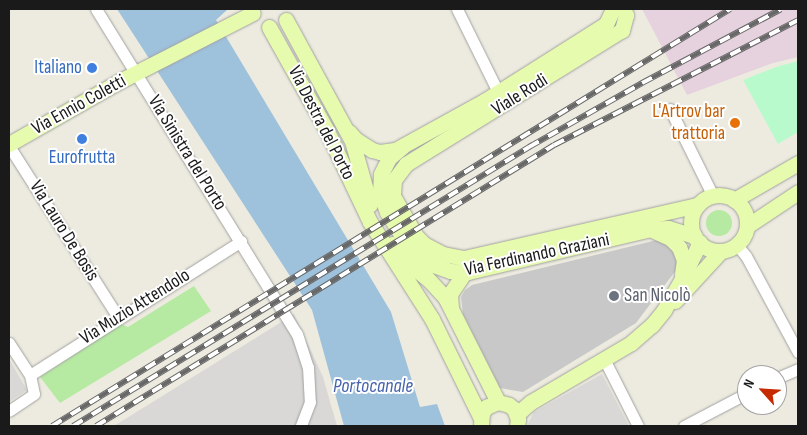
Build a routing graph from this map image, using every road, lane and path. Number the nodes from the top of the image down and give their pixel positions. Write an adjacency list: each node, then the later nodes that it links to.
1 (96, 9): 8 (street, Via Sinistra del Porto)
2 (457, 9): 9 (street)
3 (613, 9): 9 (street, Viale Rodi)
4 (622, 9): 15 (street, Viale Rodi)
5 (253, 11): 7 (street, Via Destra del Porto); 8 (street, Via Ennio Coletti)
6 (288, 14): 7 (street, Via Destra del Porto); 11 (street, Via Destra del Porto)
7 (269, 27): 20 (street, Via Destra del Porto)
8 (144, 70): 12 (street, Via Ennio Coletti); 24 (street, Via Sinistra del Porto)
9 (498, 92): 13 (street, Viale Rodi)
10 (670, 110): 17 (street)
11 (345, 126): 13 (street); 20 (street, Via Destra del Porto)
12 (9, 145): 31 (street, Via Lauro De Bosis)
13 (402, 147): 27 (street, Via Ferdinando Graziani)
14 (798, 163): 18 (street)
15 (399, 172): 19 (street, Via Ferdinando Graziani)
16 (798, 192): 21 (street)
17 (713, 196): 18 (street); 19 (street)
18 (734, 200): 21 (street)
19 (698, 205): 23 (street)
20 (373, 220): 29 (street); 40 (street)
21 (747, 226): 25 (street)
22 (650, 229): 23 (street, Via Ferdinando Graziani); 27 (street, Via Ferdinando Graziani); 28 (street)
23 (697, 239): 26 (street); 28 (street)
24 (241, 241): 31 (street, Via Muzio Attendolo); 41 (street, Via Sinistra del Porto)
25 (737, 244): 26 (street); 33 (street)
26 (721, 251): 30 (street)
27 (464, 273): 29 (street)
28 (681, 281): 30 (street)
29 (451, 308): 37 (street)
30 (664, 310): 34 (street)
31 (118, 317): 35 (street, Via Muzio Attendolo)
32 (9, 343): 35 (street)
33 (798, 352)
34 (604, 359): 39 (street); 42 (street)
35 (30, 375): 38 (street)
36 (737, 398): 43 (street)
37 (498, 402): 39 (street); 40 (street)
38 (9, 411)
39 (517, 420)
40 (481, 422)
41 (301, 426)
42 (638, 426)
43 (684, 426)

